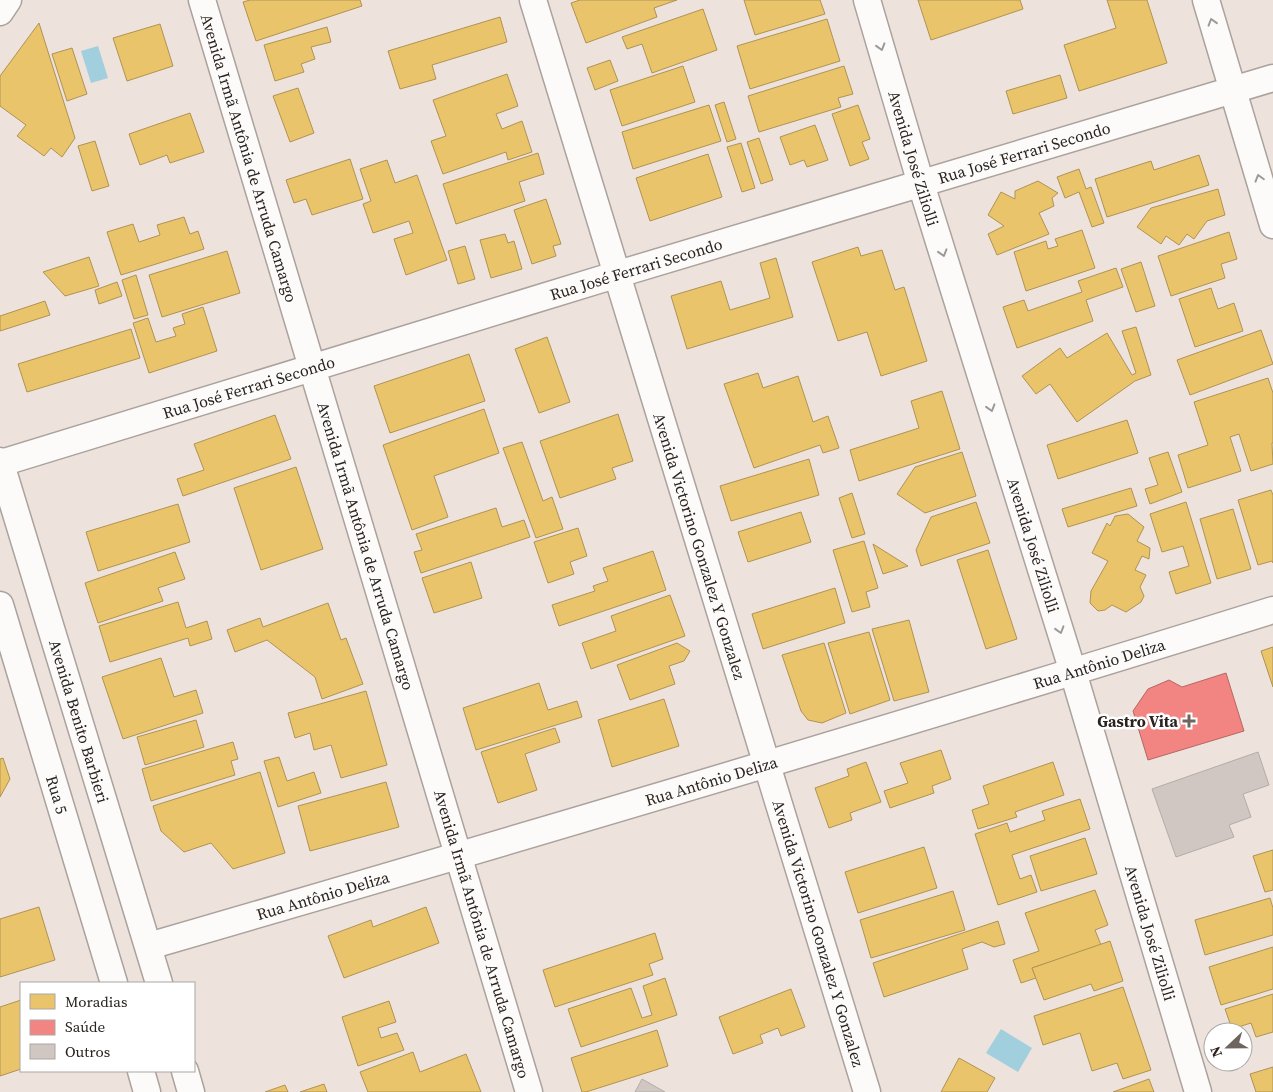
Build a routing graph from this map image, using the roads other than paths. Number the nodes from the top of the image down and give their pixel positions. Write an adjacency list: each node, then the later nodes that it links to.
1 (8, 0): 6 (street)
2 (202, 0): 12 (street, Avenida Irmã Antônia de Arruda Camargo)
3 (533, 0): 11 (street, Avenida Victorino Gonzalez Y Gonzalez)
4 (867, 0): 9 (street, Avenida José Ziliolli, one-way to 9)
5 (1206, 0): 8 (street, one-way to 5)
6 (0, 12)
7 (1273, 78): 8 (street, Rua José Ferrari Secondo)
8 (1233, 90): 9 (street, Rua José Ferrari Secondo); 10 (street, one-way to 8)
9 (922, 184): 11 (street, Rua José Ferrari Secondo); 16 (street, Avenida José Ziliolli, one-way to 16)
10 (1273, 225)
11 (615, 275): 12 (street, Rua José Ferrari Secondo); 17 (street, Avenida Victorino Gonzalez Y Gonzalez)
12 (311, 367): 13 (street, Rua José Ferrari Secondo); 18 (street, Avenida Irmã Antônia de Arruda Camargo)
13 (0, 462): 19 (street, Avenida Benito Barbieri)
14 (0, 605): 20 (street, Rua 5)
15 (1273, 610): 16 (street, Rua Antônio Deliza)
16 (1073, 672): 17 (street, Rua Antônio Deliza); 28 (street, Avenida José Ziliolli)
17 (768, 764): 18 (street, Rua Antônio Deliza); 27 (street, Avenida Victorino Gonzalez Y Gonzalez)
18 (460, 856): 19 (street, Rua Antônio Deliza); 26 (street, Avenida Irmã Antônia de Arruda Camargo)
19 (148, 946): 21 (street, Avenida Benito Barbieri)
20 (114, 982)
21 (159, 982)
22 (140, 1072): 24 (street)
23 (185, 1072): 25 (street)
24 (147, 1092)
25 (191, 1092)
26 (529, 1092)
27 (867, 1092)
28 (1198, 1092)

